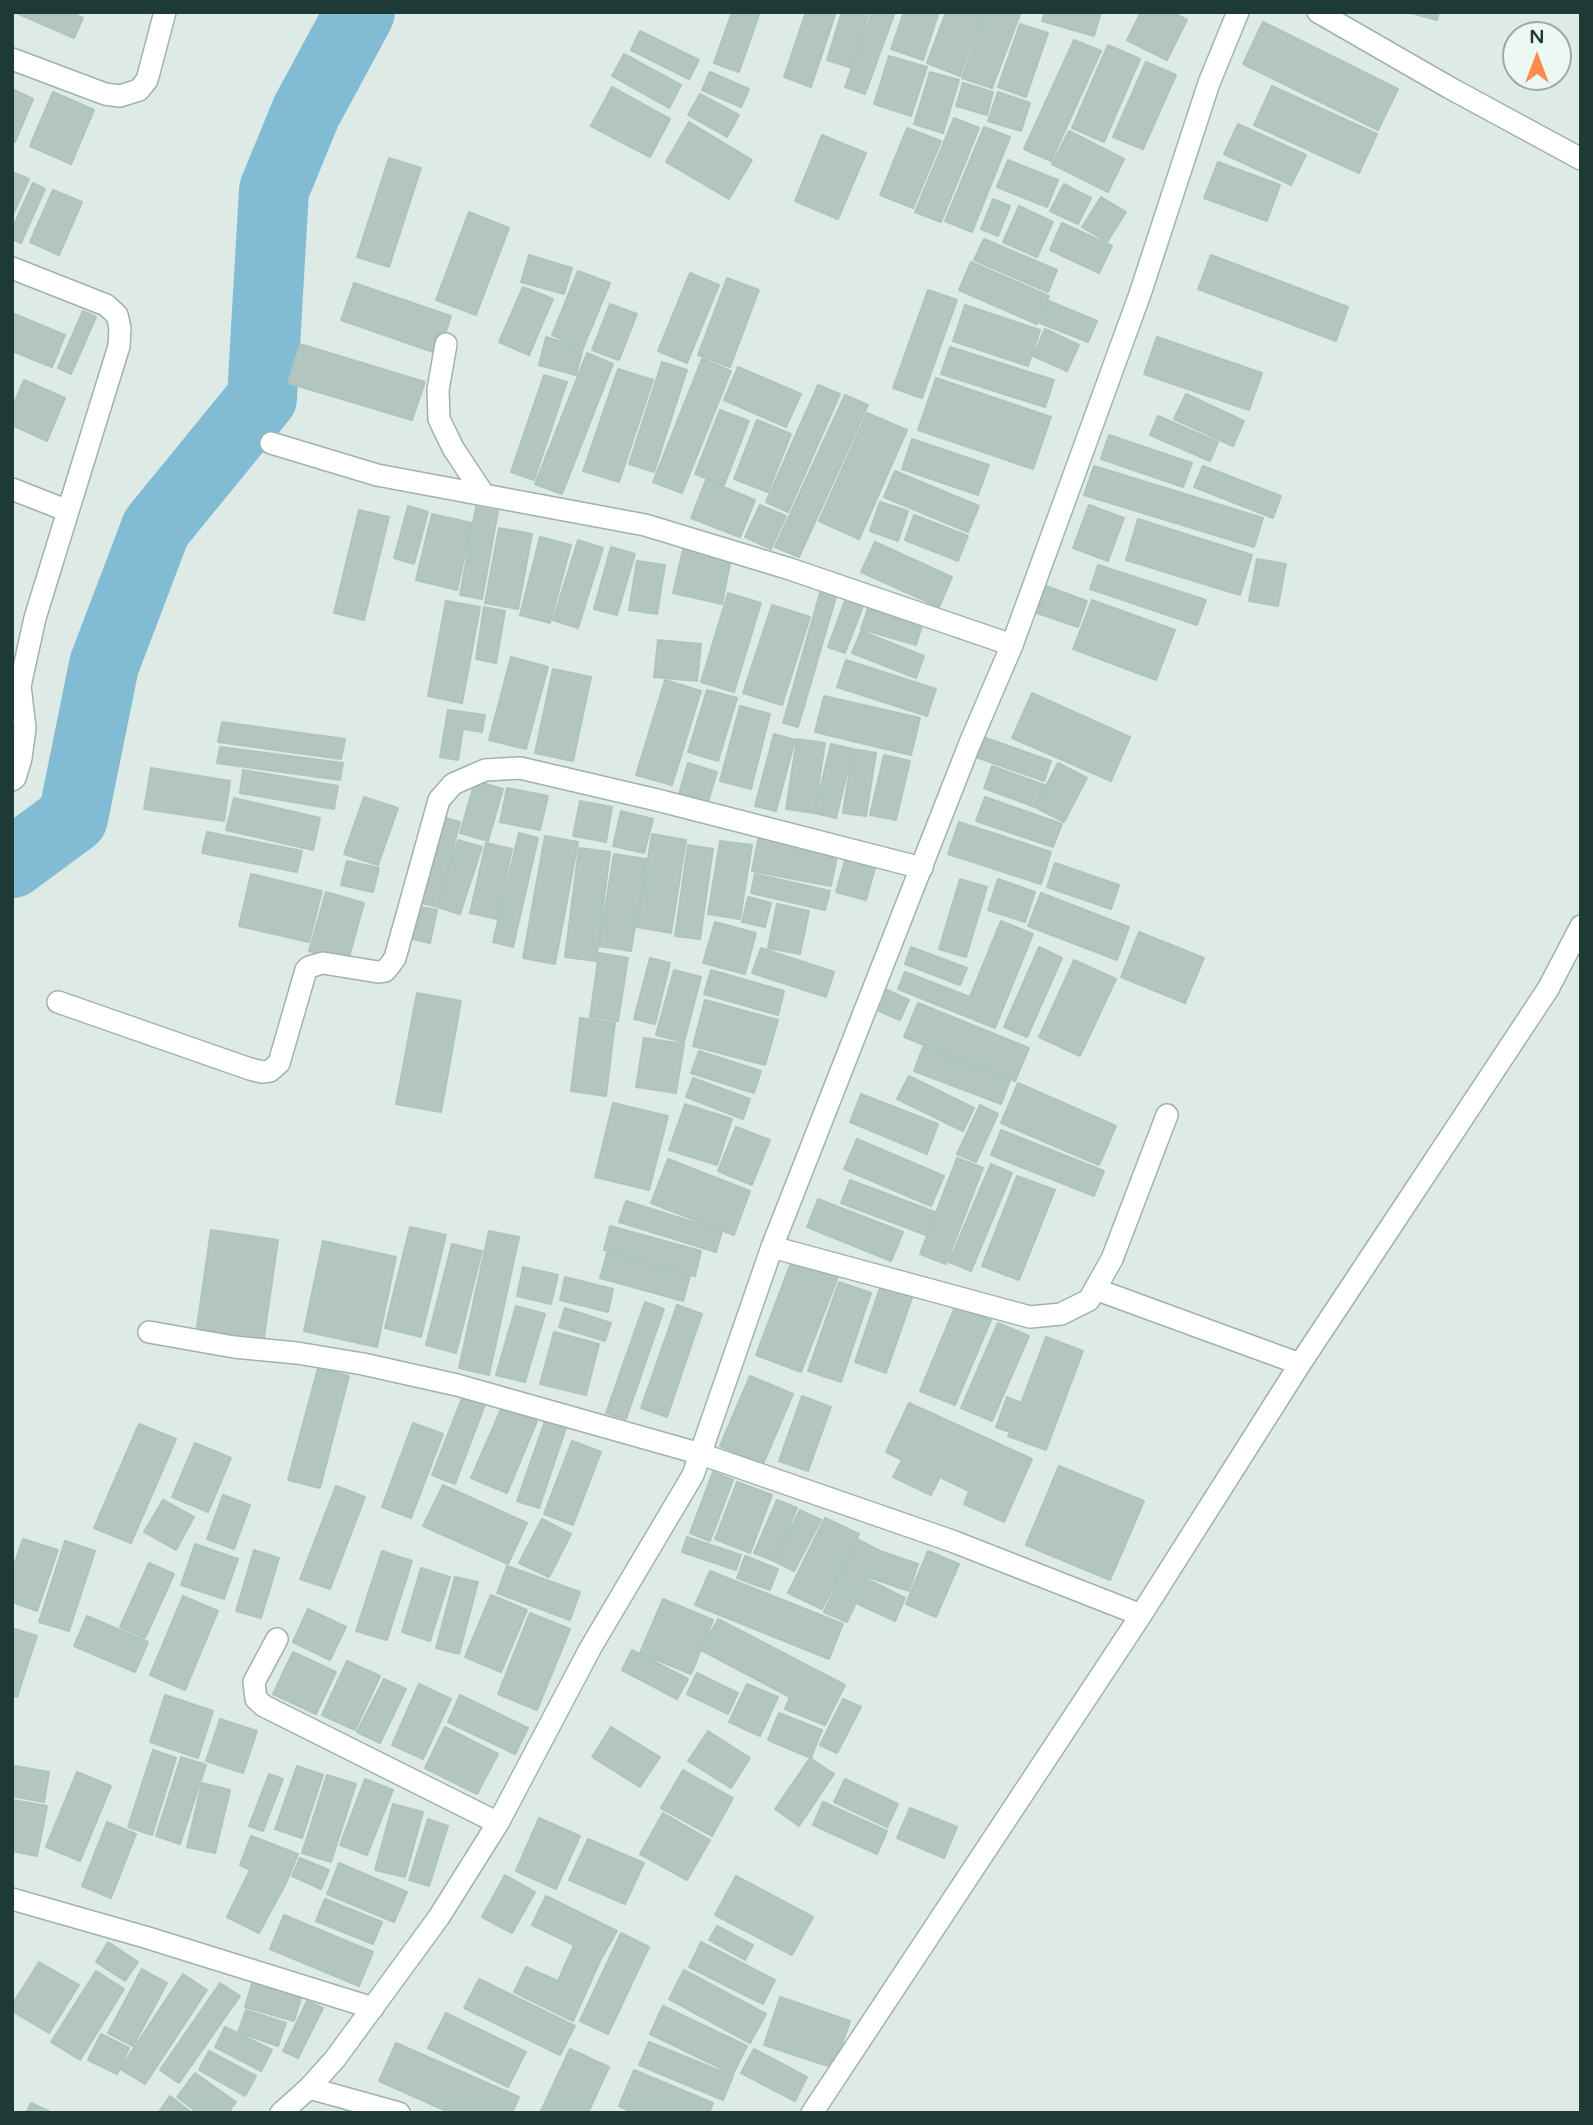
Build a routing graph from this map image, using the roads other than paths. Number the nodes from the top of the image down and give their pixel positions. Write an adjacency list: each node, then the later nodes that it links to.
1 (165, 12): 4 (street)
2 (1238, 12): 12 (street)
3 (1318, 12): 5 (street)
4 (12, 60)
5 (1581, 159)
6 (12, 268): 11 (street)
7 (446, 344): 10 (street)
8 (271, 443): 10 (street)
9 (12, 489): 11 (street)
10 (484, 495): 12 (street)
11 (68, 511): 13 (street)
12 (1012, 645): 15 (street)
13 (16, 685): 14 (street)
14 (12, 780)
15 (922, 868): 17 (street); 19 (street)
16 (1581, 926): 22 (street)
17 (58, 1002)
18 (1167, 1115): 20 (street)
19 (772, 1247): 20 (street); 23 (street)
20 (1095, 1289): 22 (street)
21 (149, 1332): 23 (street)
22 (1300, 1364): 24 (street)
23 (701, 1454): 24 (street); 26 (street)
24 (1141, 1615): 32 (street)
25 (277, 1640): 26 (street)
26 (498, 1823): 28 (street)
27 (12, 1899): 28 (street)
28 (373, 2008): 29 (street)
29 (309, 2088): 30 (street); 31 (street)
30 (281, 2113)
31 (398, 2113)
32 (812, 2113)

